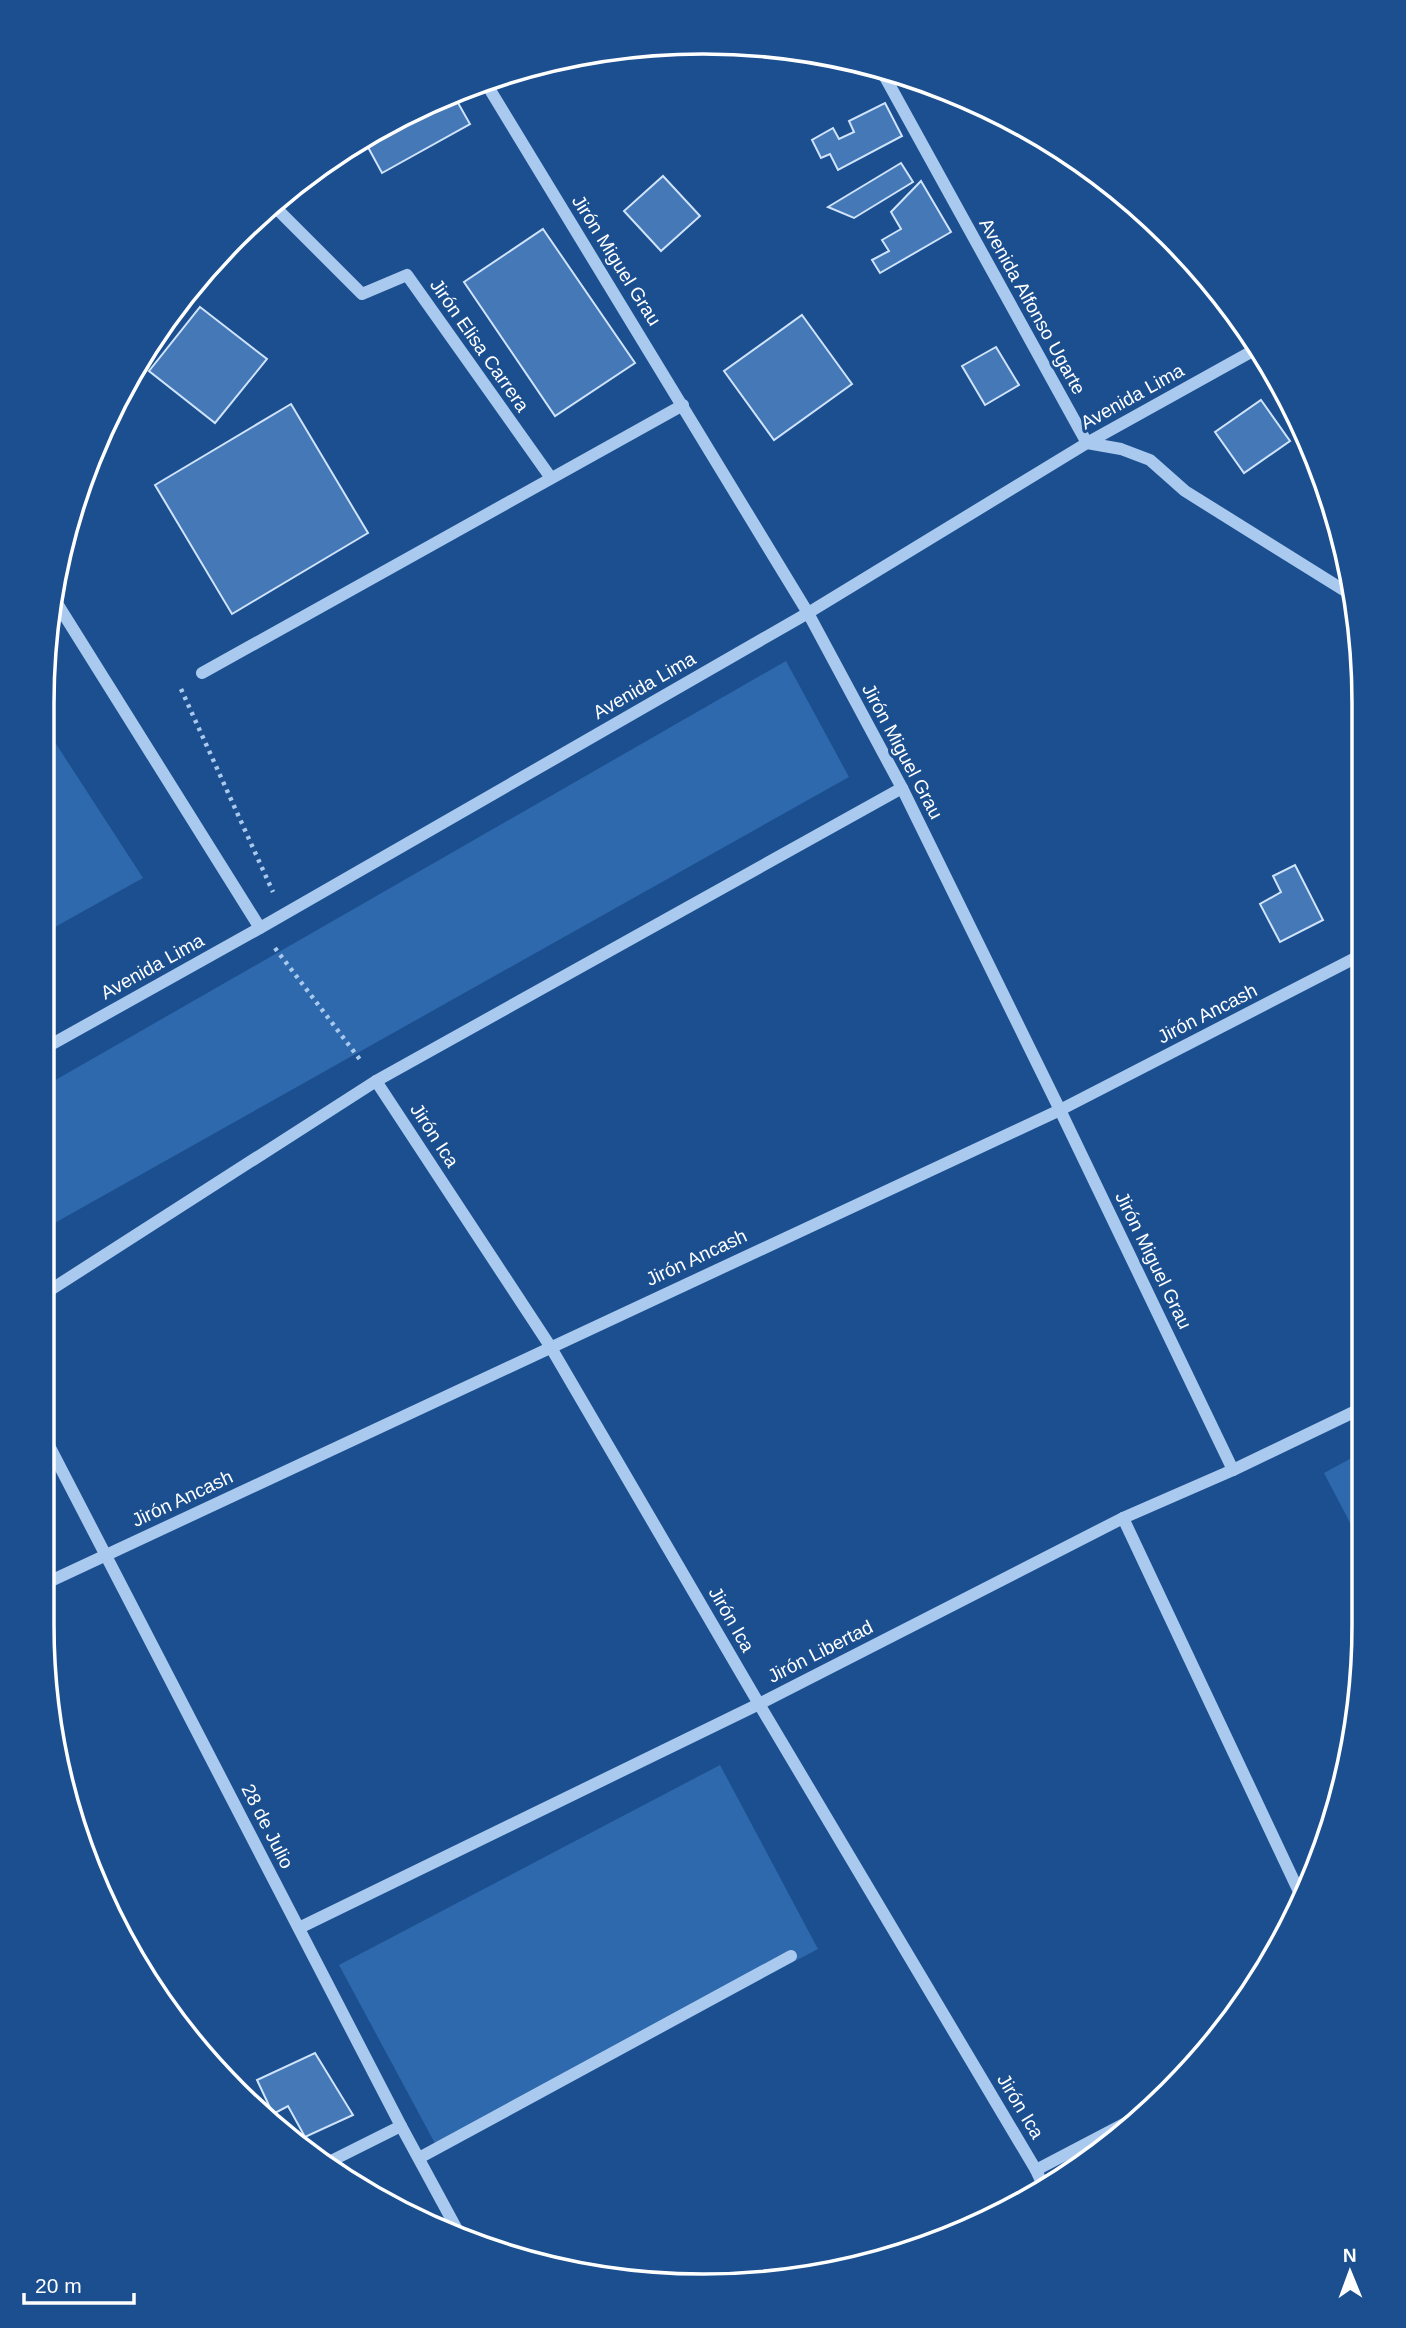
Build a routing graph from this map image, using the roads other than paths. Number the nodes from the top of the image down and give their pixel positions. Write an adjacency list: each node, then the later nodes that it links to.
1 (887, 81): 6 (street, Avenida Alfonso Ugarte)
2 (490, 90): 5 (street, Jirón Miguel Grau)
3 (279, 211): 7 (street, Jirón Elisa Carrera)
4 (1249, 353): 6 (street, Avenida Lima)
5 (683, 405): 7 (street); 10 (street, Jirón Miguel Grau)
6 (1087, 443): 8 (street); 10 (street, Avenida Lima)
7 (551, 478): 11 (street)
8 (1341, 588)
9 (61, 610): 13 (street)
10 (808, 613): 12 (street, Jirón Miguel Grau); 13 (street, Avenida Lima)
11 (202, 673)
12 (902, 788): 16 (street); 17 (street, Jirón Miguel Grau)
13 (260, 928): 15 (street, Avenida Lima)
14 (1352, 960): 17 (street, Jirón Ancash)
15 (54, 1043)
16 (376, 1081): 18 (street); 19 (street, Jirón Ica)
17 (1060, 1110): 19 (street, Jirón Ancash); 22 (street, Jirón Miguel Grau)
18 (54, 1288)
19 (550, 1346): 24 (street, Jirón Ancash); 26 (street, Jirón Ica)
20 (1352, 1413): 22 (street, Jirón Libertad)
21 (54, 1455): 24 (street, 28 de Julio)
22 (1233, 1470): 23 (street, Jirón Libertad)
23 (1123, 1518): 26 (street, Jirón Libertad); 27 (street)
24 (106, 1555): 25 (street, Jirón Ancash); 28 (street, 28 de Julio)
25 (54, 1579)
26 (760, 1704): 28 (street, Jirón Libertad); 34 (street, Jirón Ica)
27 (1296, 1886)
28 (299, 1928): 30 (street, 28 de Julio)
29 (790, 1956): 32 (street)
30 (401, 2126): 32 (street, 28 de Julio); 33 (street)
31 (1107, 2133): 34 (street)
32 (419, 2158): 36 (street, 28 de Julio)
33 (335, 2159)
34 (1036, 2170): 35 (street, Jirón Ica)
35 (1040, 2179)
36 (454, 2224)

